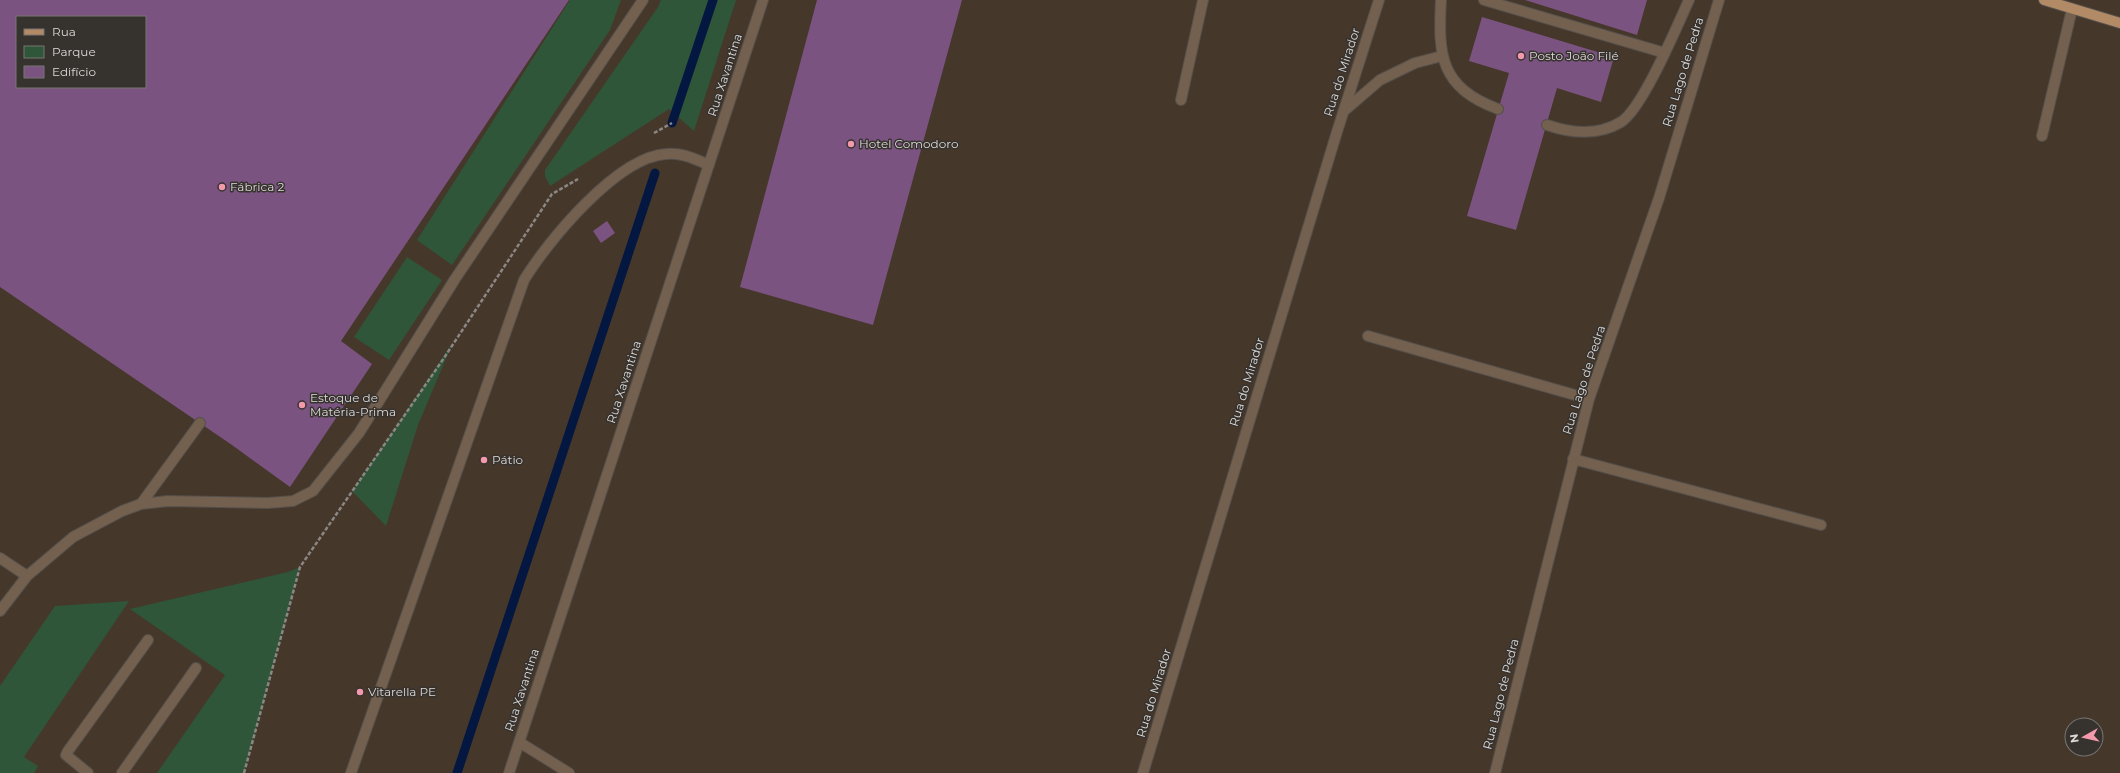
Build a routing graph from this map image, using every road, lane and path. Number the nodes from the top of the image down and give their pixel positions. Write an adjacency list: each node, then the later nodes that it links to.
1 (643, 0): 25 (lane)
2 (764, 0): 19 (lane, Rua Xavantina)
3 (1203, 0): 14 (lane)
4 (1378, 0): 16 (lane, Rua do Mirador)
5 (1441, 0): 13 (lane)
6 (1484, 0): 12 (lane)
7 (1690, 0): 12 (lane)
8 (1719, 0): 22 (lane, Rua Lago de Pedra)
9 (2044, 0): 10 (main road)
10 (2072, 8): 11 (main road); 18 (lane)
11 (2120, 23)
12 (1665, 53): 17 (lane)
13 (1442, 56): 15 (lane); 16 (lane)
14 (1181, 100)
15 (1498, 109)
16 (1343, 112): 39 (lane, Rua do Mirador)
17 (1546, 125)
18 (2042, 136)
19 (709, 165): 32 (lane, Rua Xavantina); 36 (lane)
20 (1368, 336): 22 (lane)
21 (444, 358): 35 (path)
22 (1589, 399): 24 (lane, Rua Lago de Pedra)
23 (200, 423): 25 (lane)
24 (1573, 458): 26 (lane); 40 (lane, Rua Lago de Pedra)
25 (141, 504): 28 (lane)
26 (1821, 526)
27 (0, 558): 28 (lane)
28 (27, 576): 29 (lane)
29 (0, 612)
30 (148, 640): 33 (lane)
31 (196, 668): 34 (lane)
32 (519, 742): 37 (lane, Rua Xavantina); 38 (lane)
33 (88, 773)
34 (122, 773)
35 (244, 773)
36 (351, 773)
37 (509, 773)
38 (569, 773)
39 (1143, 773)
40 (1495, 773)

